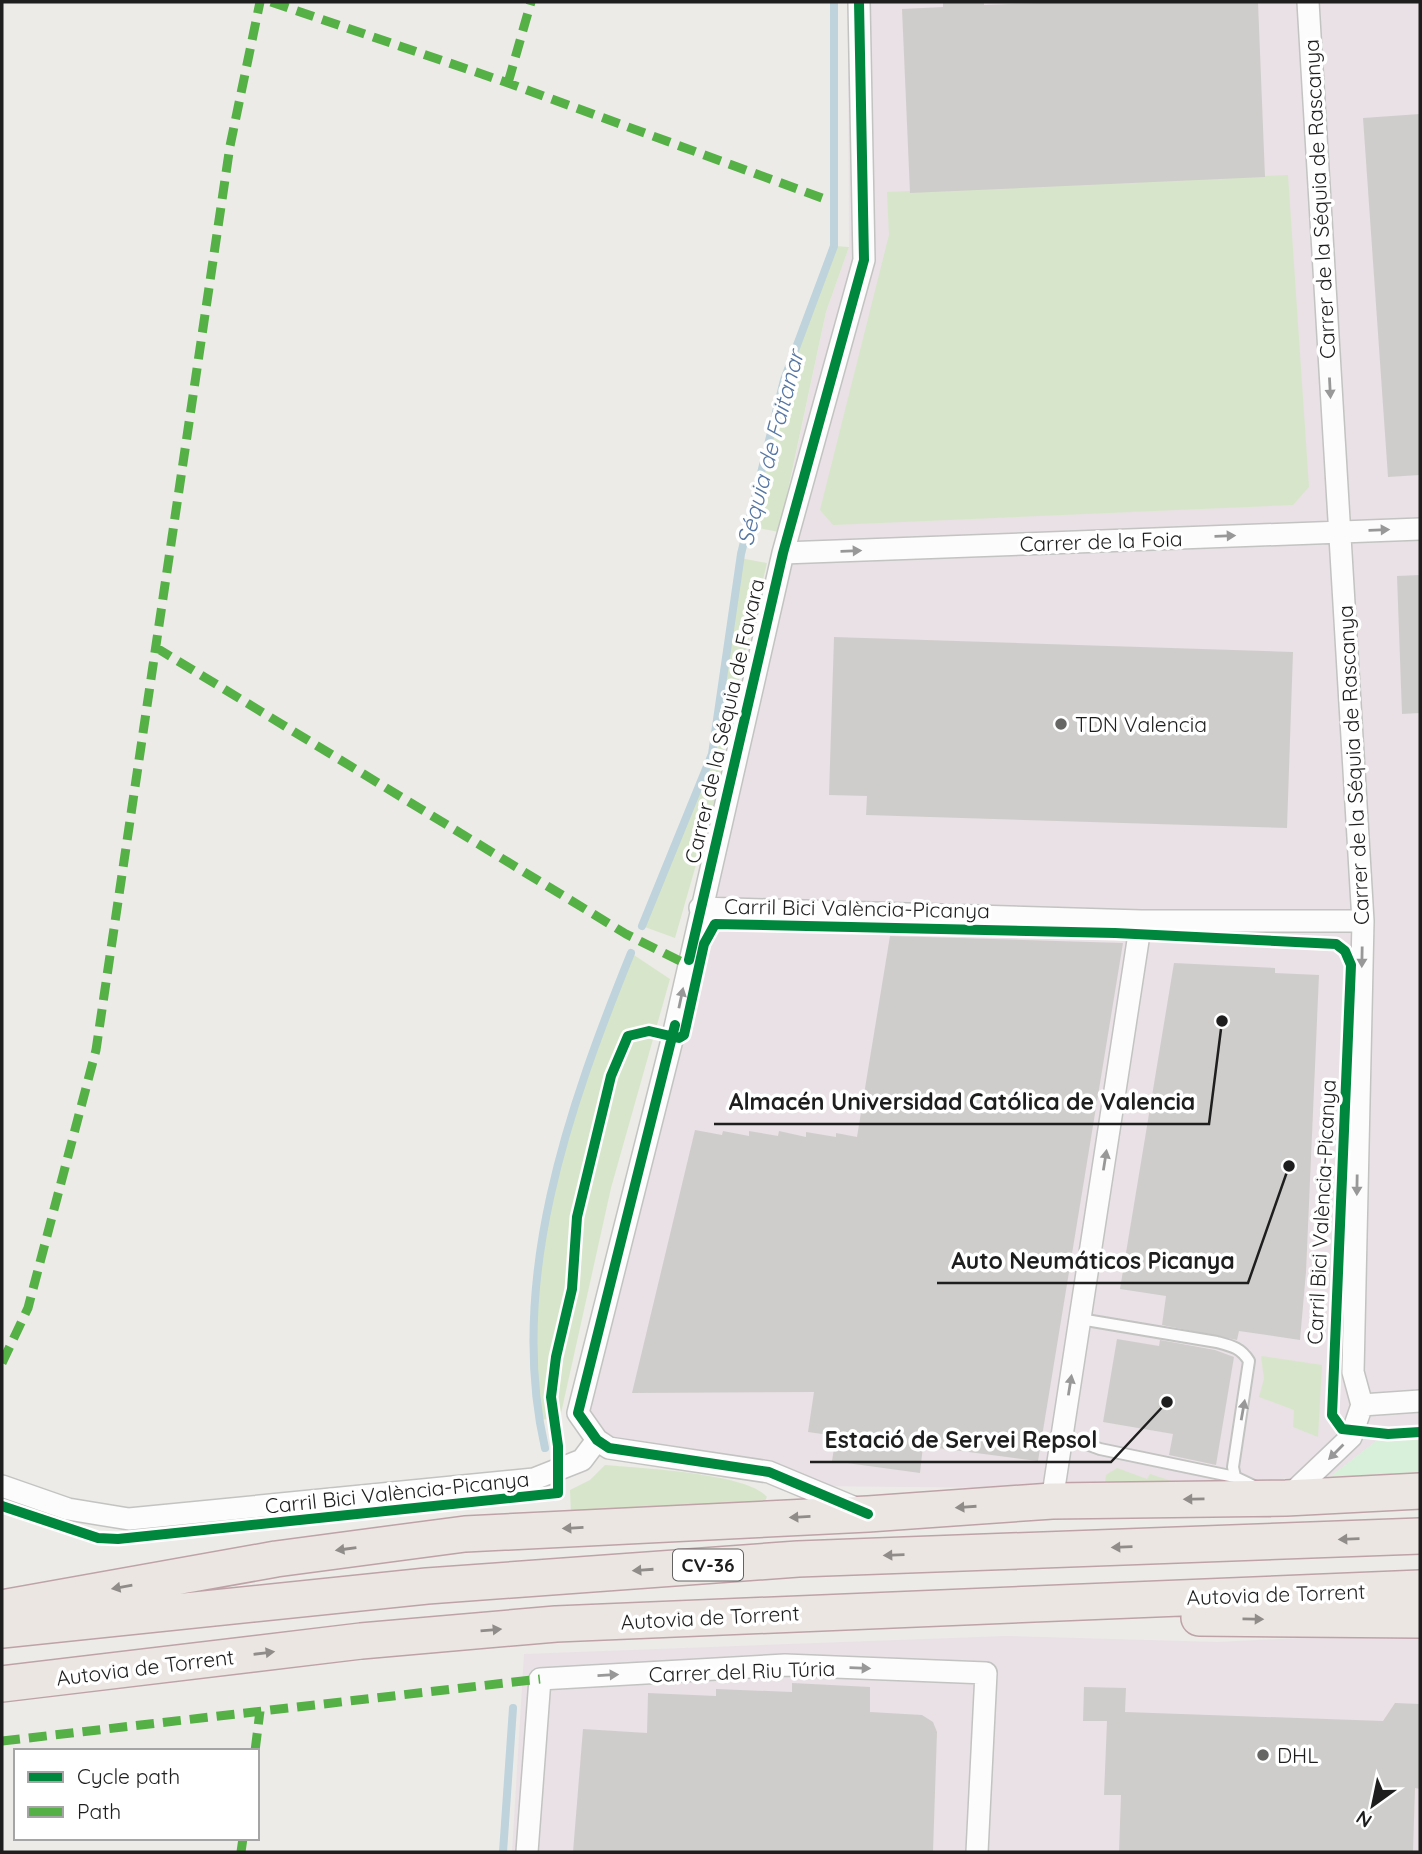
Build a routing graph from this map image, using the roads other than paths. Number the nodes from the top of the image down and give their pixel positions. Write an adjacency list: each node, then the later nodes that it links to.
1 (859, 2): 5 (street, Carrer de la Séquia de Favara)
2 (1308, 2): 4 (street, Carrer de la Séquia de Rascanya, one-way to 4)
3 (1420, 528): 4 (street, Carrer de la Foia, one-way to 3)
4 (1338, 532): 5 (street, Carrer de la Foia, one-way to 4); 8 (street, Carrer de la Séquia de Rascanya)
5 (783, 553): 6 (street, Carrer de la Séquia de Favara)
6 (700, 908): 7 (street); 13 (street, Carrer de la Séquia de Favara, one-way to 6)
7 (1141, 921): 8 (street); 9 (street, one-way to 7)
8 (1363, 921): 11 (street, Carrer de la Séquia de Rascanya, one-way to 11)
9 (1080, 1319): 12 (street, one-way to 9); 14 (lane, one-way to 9)
10 (1420, 1401): 11 (street)
11 (1362, 1405): 17 (street, one-way to 17)
12 (1062, 1435): 14 (lane); 18 (street)
13 (597, 1440): 15 (street); 19 (street)
14 (1235, 1477): 17 (lane)
15 (2, 1486)
16 (1420, 1491): 17 (highway)
17 (1282, 1498): 18 (highway, one-way to 18)
18 (1052, 1501): 19 (highway, one-way to 19)
19 (868, 1514): 22 (highway, one-way to 22)
20 (1420, 1536): 25 (highway, CV-36, one-way to 25)
21 (1420, 1588): 23 (highway, Autovia de Torrent)
22 (2, 1608)
23 (842, 1611): 24 (highway, one-way to 24); 26 (highway, Autovia de Torrent, one-way to 23)
24 (1420, 1620)
25 (2, 1630)
26 (2, 1684)
27 (527, 1852): 28 (street, Carrer del Riu Túria, one-way to 28)
28 (977, 1852)

